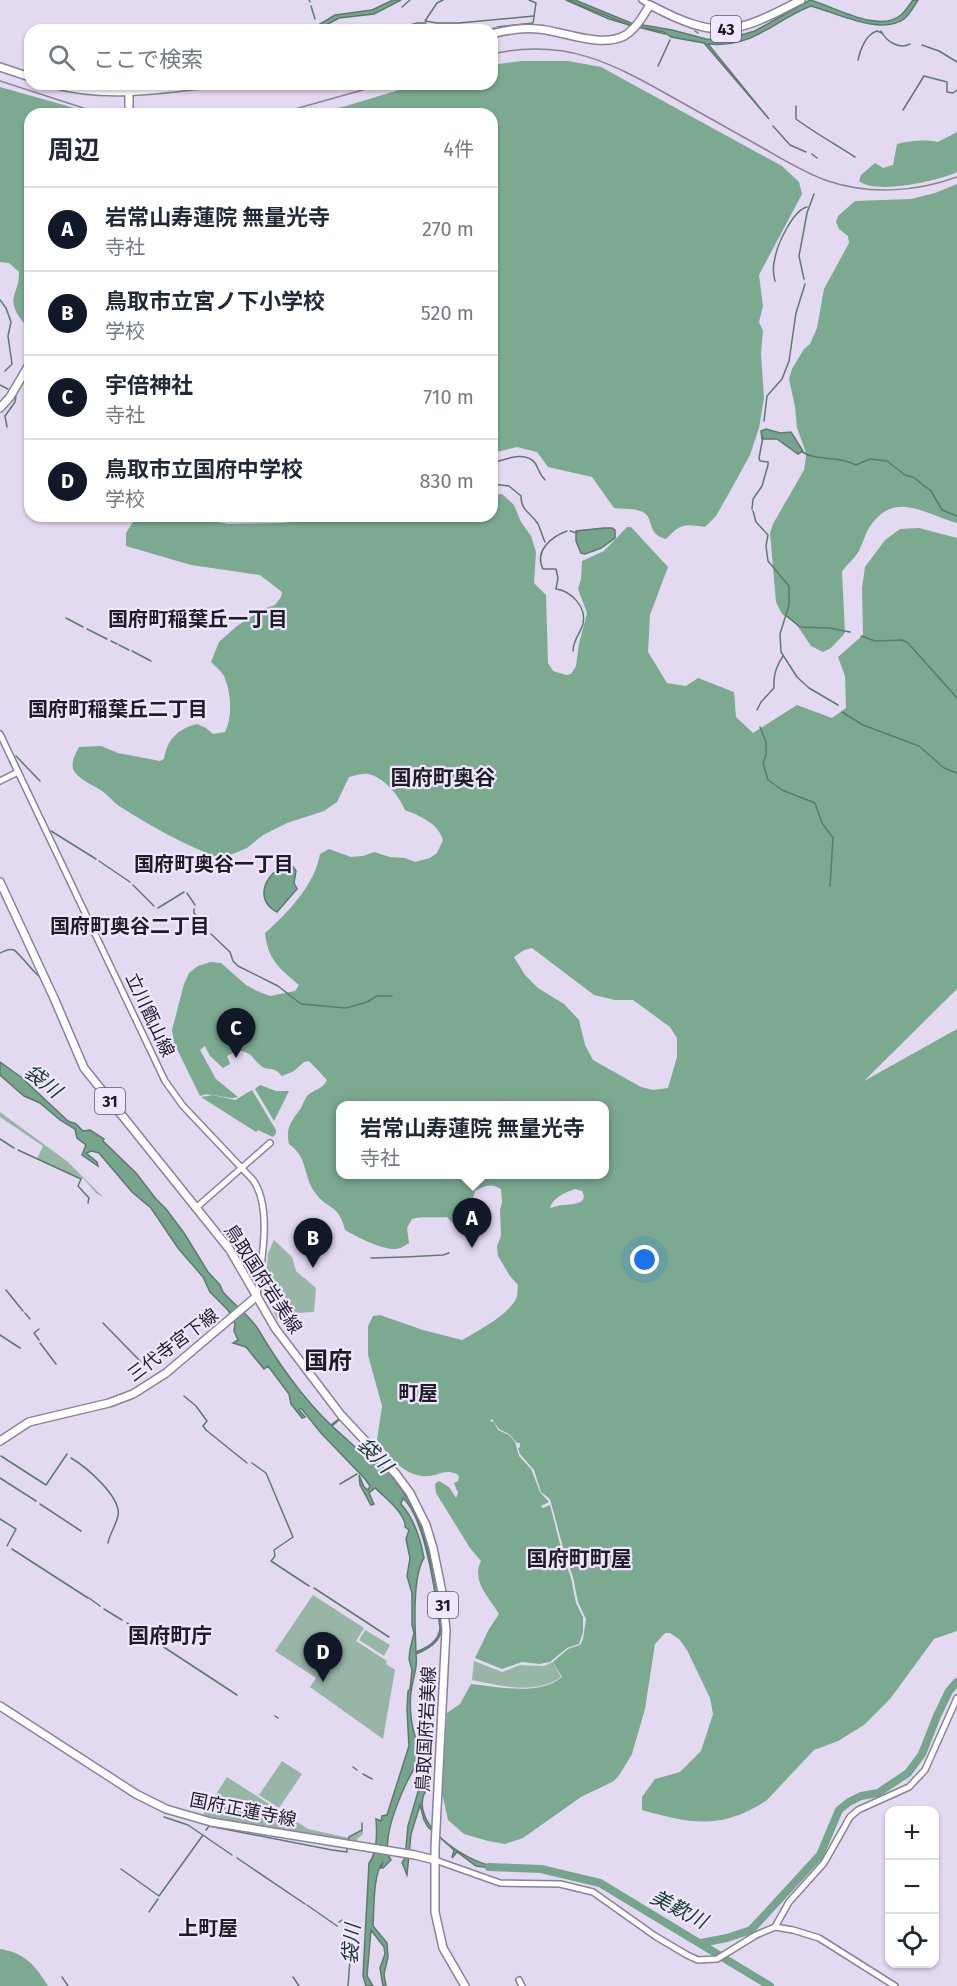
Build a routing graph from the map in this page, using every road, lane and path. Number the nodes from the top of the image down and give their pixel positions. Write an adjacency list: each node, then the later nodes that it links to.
1 (642, 0): 3 (street)
2 (801, 0): 3 (main road, 43)
3 (650, 5): 4 (main road)
4 (498, 33)
5 (0, 67): 6 (main road)
6 (24, 75)
7 (83, 90): 9 (main road)
8 (140, 90): 9 (main road)
9 (129, 91): 10 (main road)
10 (129, 108)
11 (24, 373): 12 (main road)
12 (0, 408)
13 (0, 734): 14 (street, 立川甑山線)
14 (18, 772): 15 (street); 18 (street, 立川甑山線)
15 (0, 781)
16 (0, 882): 19 (main road, 鳥取国府岩美線 / 31)
17 (270, 1143): 18 (street)
18 (241, 1168): 19 (street); 20 (street, 立川甑山線)
19 (197, 1207): 20 (main road, 鳥取国府岩美線 / 31)
20 (257, 1296): 21 (main road, 三代寺宮下線); 24 (main road, 鳥取国府岩美線 / 31)
21 (0, 1441)
22 (957, 1698): 25 (street)
23 (0, 1706): 24 (main road, 国府正蓮寺線)
24 (435, 1860): 25 (street); 26 (main road, 鳥取国府岩美線 / 31)
25 (775, 1927): 27 (street)
26 (465, 1986)
27 (895, 1986)

